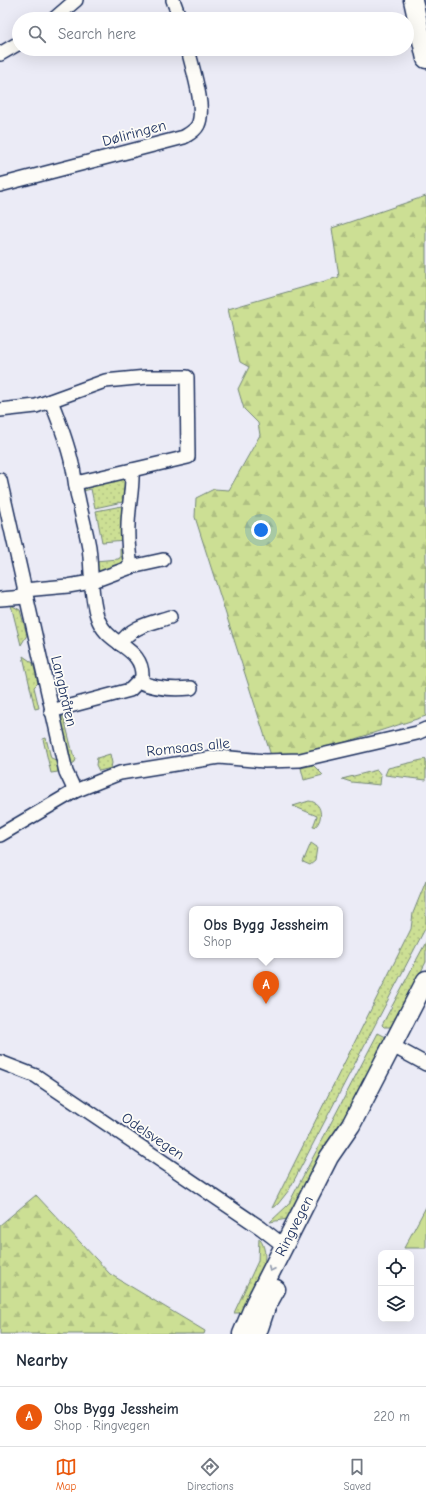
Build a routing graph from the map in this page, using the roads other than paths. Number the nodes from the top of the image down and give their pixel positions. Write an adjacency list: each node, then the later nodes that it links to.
1 (76, 0): 4 (street)
2 (173, 0): 5 (street)
3 (413, 0): 9 (main road)
4 (62, 12)
5 (177, 12)
6 (12, 47): 7 (street)
7 (0, 54)
8 (189, 56): 10 (street, Døliringen)
9 (426, 59)
10 (0, 186)
11 (51, 401): 12 (street); 13 (street); 15 (street)
12 (0, 410)
13 (132, 470): 15 (street); 17 (street)
14 (0, 480): 19 (street, Langbråten)
15 (76, 483): 18 (street)
16 (163, 560): 17 (street)
17 (131, 567): 18 (street)
18 (91, 582): 19 (street); 22 (street)
19 (25, 593): 20 (street); 25 (street, Langbråten)
20 (0, 599)
21 (170, 617): 22 (street)
22 (120, 644): 23 (street)
23 (140, 682): 24 (street); 25 (street)
24 (191, 688)
25 (51, 710): 27 (street, Langbråten)
26 (423, 732): 27 (street, Romsaas alle)
27 (75, 791): 28 (street, Romsaas alle)
28 (0, 835)
29 (426, 980): 30 (main road, Ringvegen)
30 (391, 1045): 32 (street); 33 (main road, Ringvegen)
31 (0, 1062): 34 (street, Odelsvegen)
32 (426, 1064)
33 (351, 1125): 34 (main road, Ringvegen); 35 (main road, Ringvegen)
34 (284, 1245): 35 (main road, Ringvegen, one-way to 35)
35 (248, 1333)

